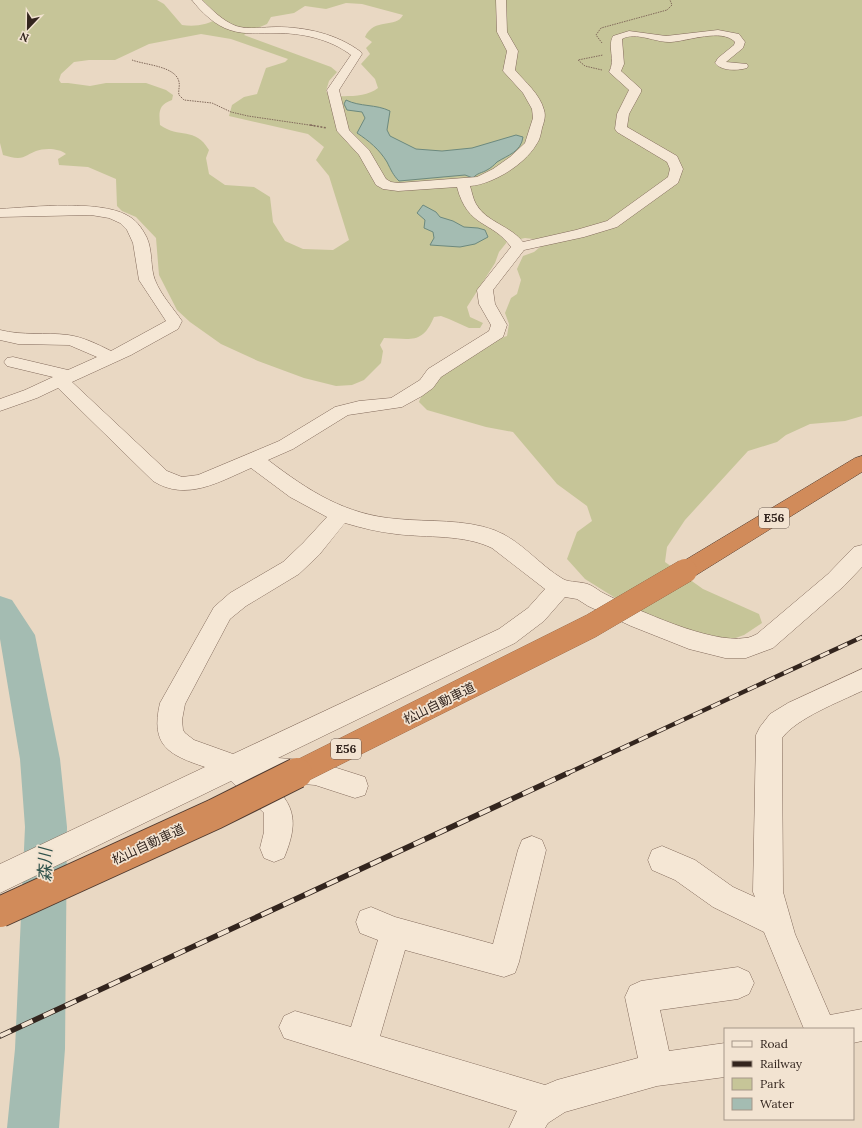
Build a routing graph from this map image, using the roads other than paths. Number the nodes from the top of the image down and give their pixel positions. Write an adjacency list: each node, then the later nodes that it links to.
1 (197, 0): 4 (street)
2 (501, 0): 4 (street)
3 (743, 66): 6 (street)
4 (462, 183): 6 (street)
5 (0, 213): 8 (street)
6 (519, 247): 12 (street)
7 (0, 335): 8 (street)
8 (110, 357): 10 (street)
9 (13, 362): 10 (street)
10 (65, 378): 11 (street); 12 (street)
11 (0, 405)
12 (253, 459): 14 (street)
13 (862, 463): 24 (highway, 松山自動車道 / E56, bridge)
14 (341, 514): 16 (street); 18 (street)
15 (862, 553): 16 (street)
16 (559, 588): 18 (street)
17 (862, 679): 25 (street)
18 (233, 767): 19 (street); 20 (street); 23 (street)
19 (355, 786)
20 (274, 848)
21 (532, 850): 31 (street)
22 (662, 860): 25 (street)
23 (0, 879)
24 (0, 912)
25 (776, 922): 29 (street)
26 (738, 983): 33 (street)
27 (862, 1025): 30 (street)
28 (295, 1027): 31 (street)
29 (820, 1028)
30 (842, 1028)
31 (361, 1047): 34 (street)
32 (724, 1060): 33 (street)
33 (657, 1069): 34 (street)
34 (548, 1103): 35 (street)
35 (526, 1128)

